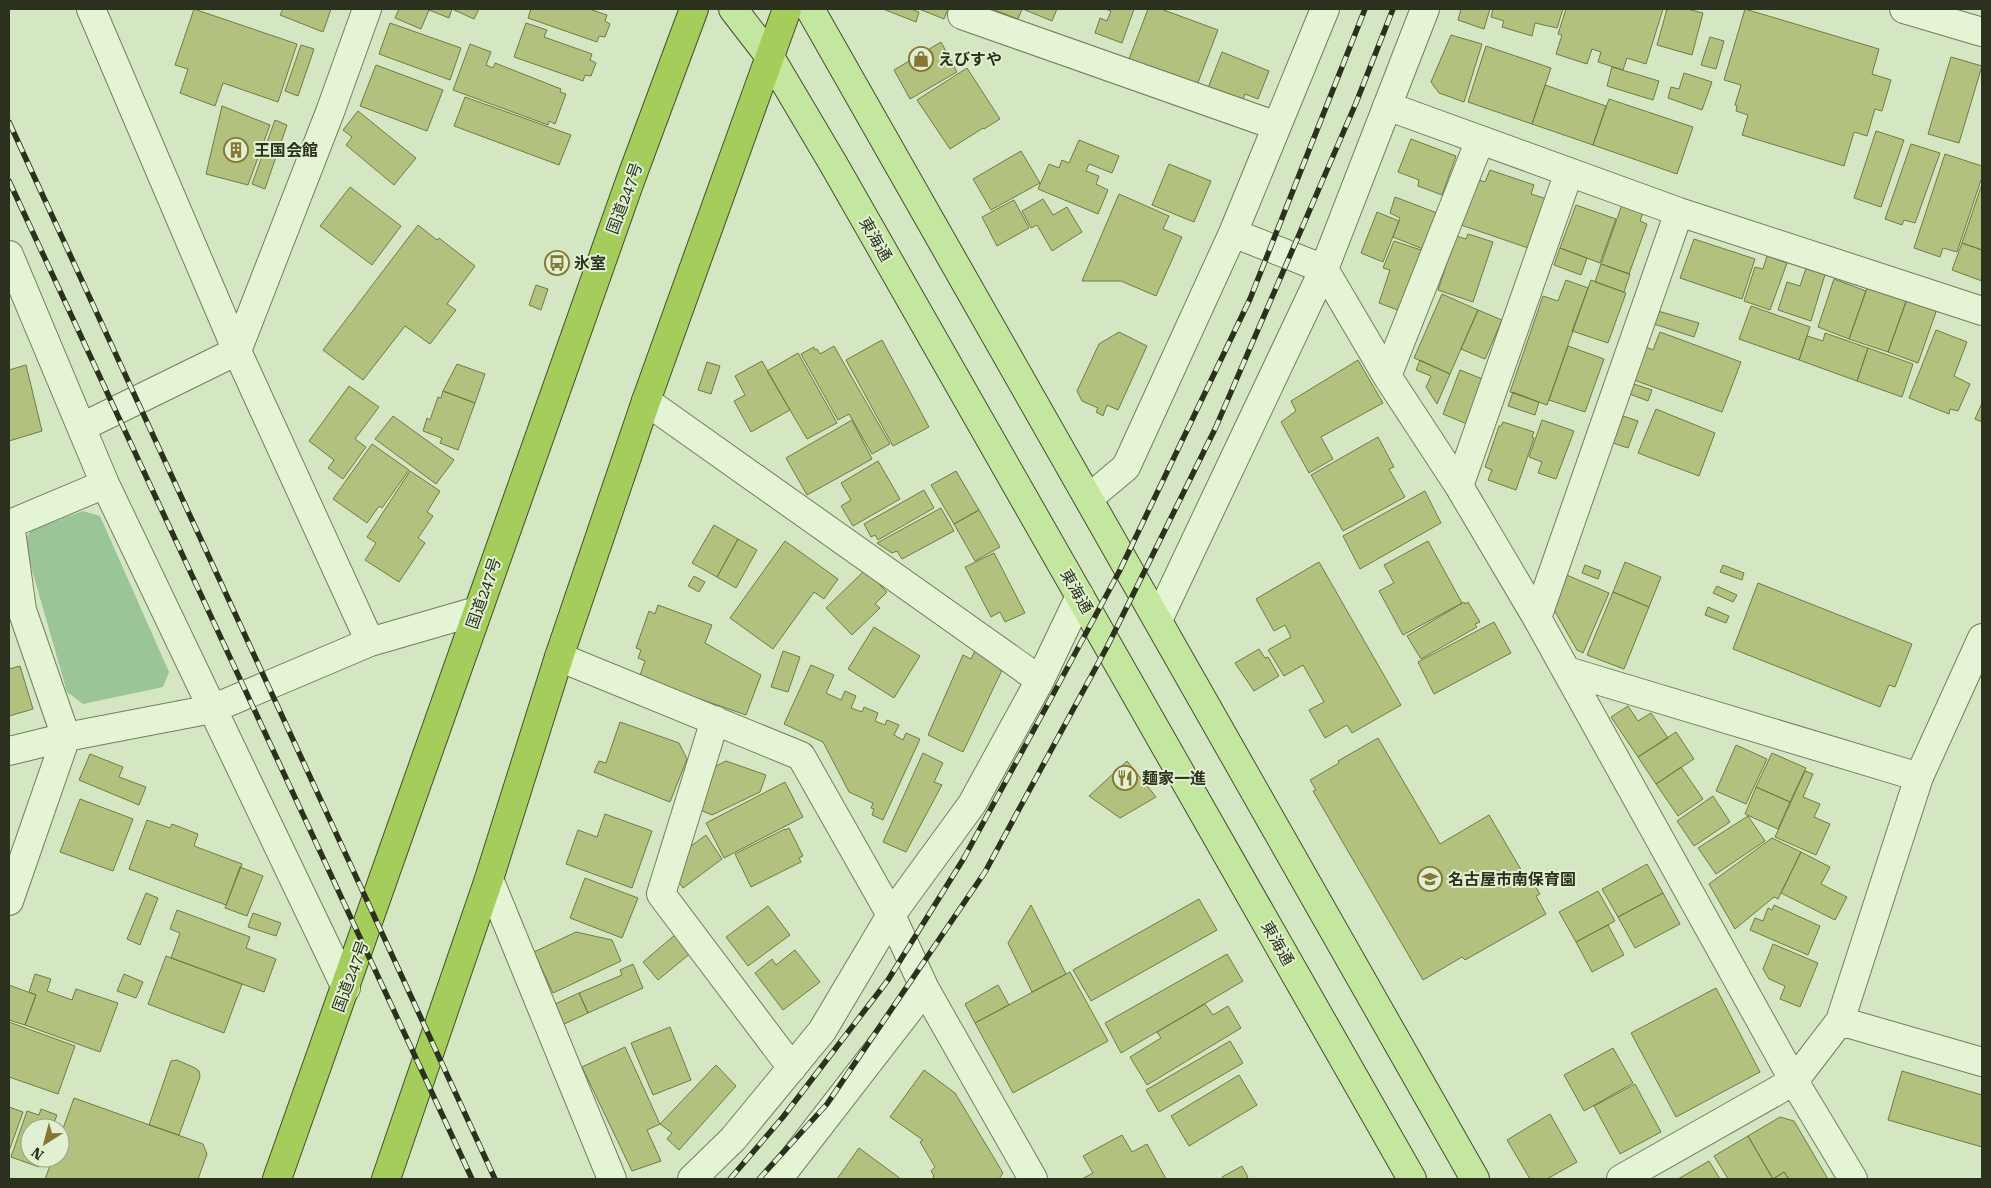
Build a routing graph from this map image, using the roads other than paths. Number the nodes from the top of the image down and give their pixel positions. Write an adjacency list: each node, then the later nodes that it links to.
1 (91, 9): 22 (street)
2 (367, 9): 22 (street)
3 (694, 9): 30 (highway, 国道247号)
4 (733, 9): 12 (main road, 東海通)
5 (787, 9): 12 (highway)
6 (810, 9): 28 (main road)
7 (964, 9): 14 (street)
8 (1325, 9): 14 (street)
9 (1425, 9): 13 (street)
10 (1904, 9): 11 (street)
11 (1982, 32)
12 (770, 57): 24 (highway); 29 (main road, 東海通)
13 (1387, 106): 15 (street); 20 (street)
14 (1277, 126): 18 (street)
15 (1480, 140): 16 (street); 23 (street)
16 (1570, 172): 17 (street); 27 (street)
17 (1679, 212): 21 (street); 32 (street)
18 (1233, 233): 20 (street); 28 (street)
19 (9, 255): 25 (street)
20 (1324, 269): 23 (street); 33 (street)
21 (1982, 311)
22 (237, 351): 25 (street); 35 (street)
23 (1387, 376): 27 (street)
24 (646, 401): 36 (highway); 38 (street)
25 (82, 427): 26 (street)
26 (105, 484): 31 (street); 39 (street)
27 (1459, 486): 32 (street)
28 (1089, 498): 33 (main road)
29 (1080, 596): 38 (street); 59 (main road, 東海通)
30 (477, 611): 35 (street); 47 (highway, 国道247号)
31 (16, 612): 41 (street)
32 (1537, 618): 37 (street)
33 (1158, 620): 60 (main road)
34 (1982, 638): 43 (street)
35 (370, 642): 39 (street)
36 (559, 657): 40 (street); 44 (highway)
37 (1567, 671): 43 (street); 52 (street)
38 (1040, 680): 46 (street)
39 (212, 709): 41 (street); 47 (street)
40 (715, 720): 46 (street); 51 (street)
41 (66, 737): 42 (street); 45 (street)
42 (9, 751)
43 (1919, 777): 49 (street)
44 (489, 879): 54 (highway); 55 (street)
45 (9, 901)
46 (891, 915): 48 (street); 51 (street)
47 (346, 988): 53 (highway, 国道247号)
48 (925, 989): 57 (street); 58 (street)
49 (1840, 1021): 50 (street); 52 (street)
50 (1982, 1062)
51 (792, 1068): 56 (street)
52 (1794, 1081): 61 (street); 62 (street)
53 (277, 1179)
54 (386, 1179)
55 (612, 1179)
56 (692, 1179)
57 (778, 1179)
58 (1033, 1179)
59 (1412, 1179)
60 (1475, 1179)
61 (1621, 1179)
62 (1853, 1179)

